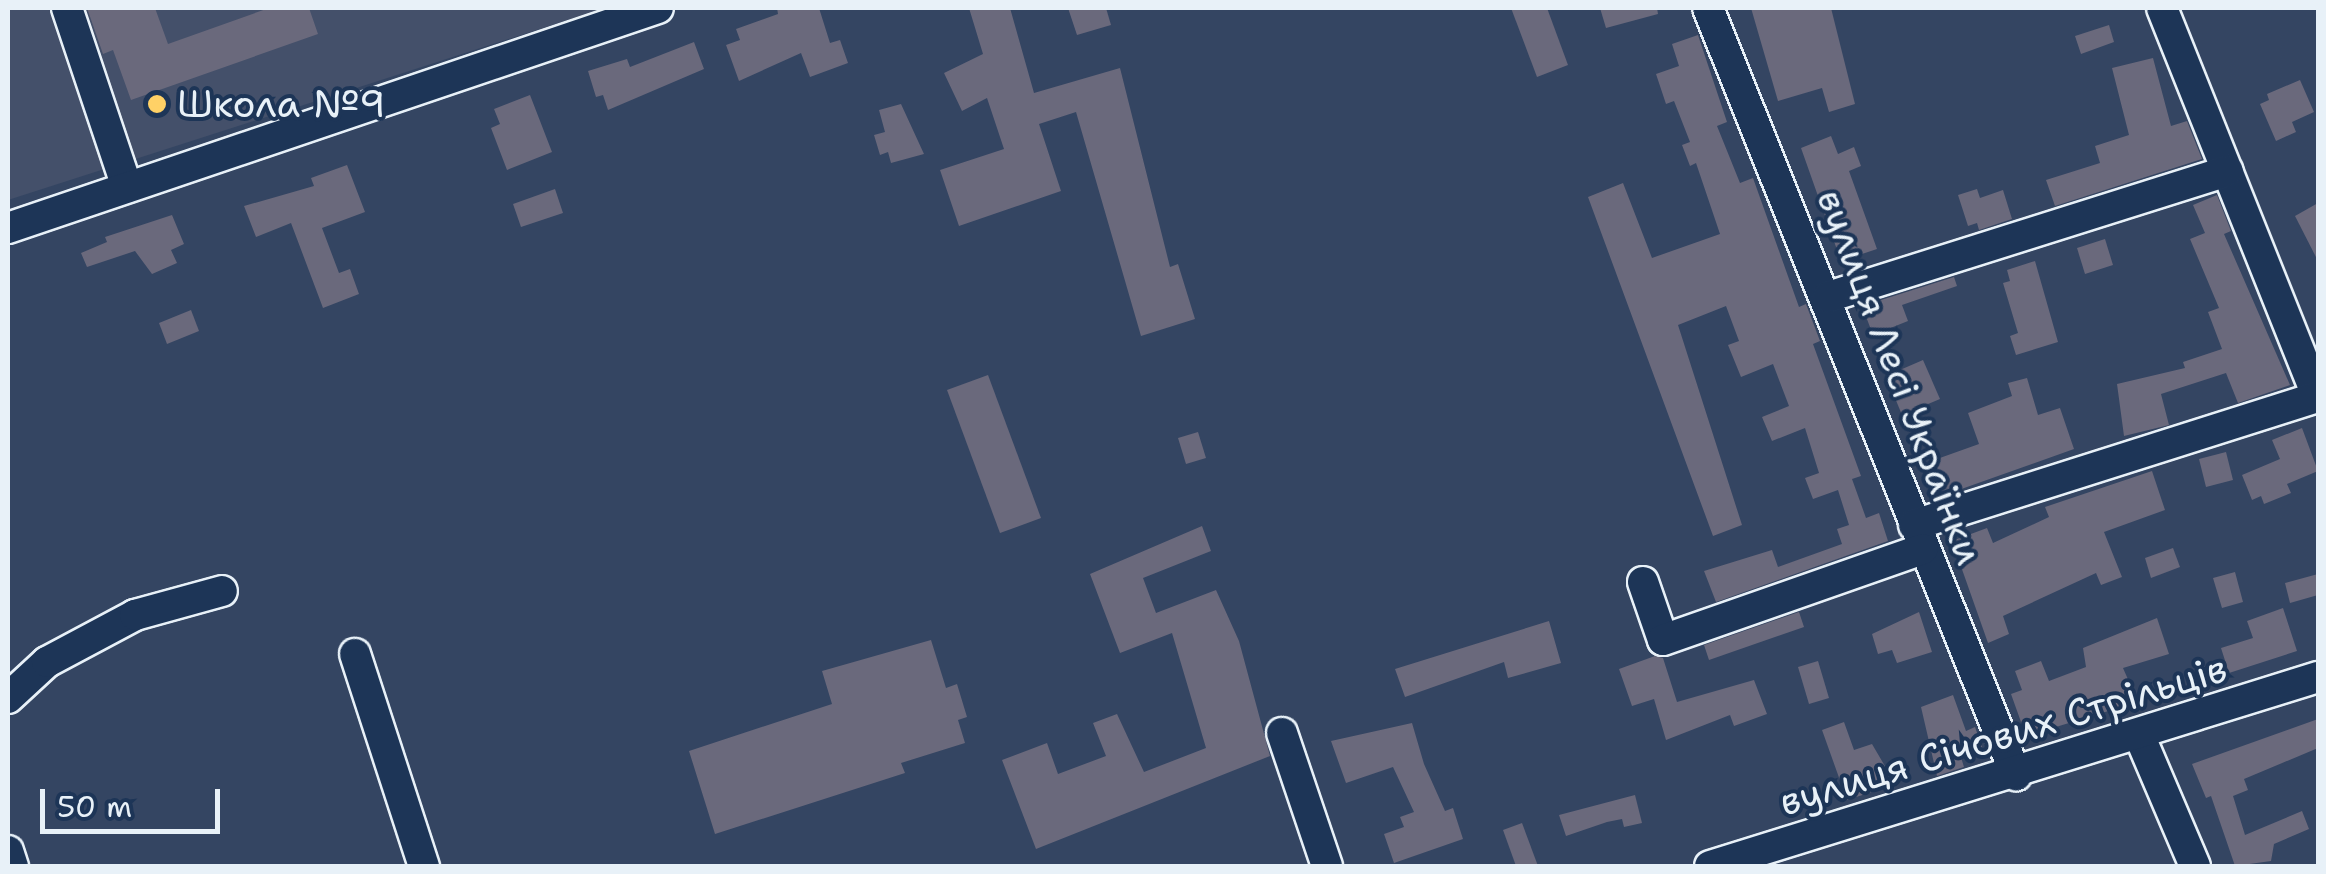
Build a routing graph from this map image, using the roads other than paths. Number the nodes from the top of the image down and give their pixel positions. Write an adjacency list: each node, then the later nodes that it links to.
1 (66, 8): 6 (street)
2 (657, 8): 6 (street)
3 (1708, 8): 8 (street, вулиця Лесі Українки)
4 (2162, 8): 5 (street)
5 (2228, 171): 8 (street); 9 (street)
6 (127, 186): 7 (street)
7 (8, 228)
8 (1828, 297): 10 (street, вулиця Лесі Українки)
9 (2318, 398): 10 (street)
10 (1918, 537): 11 (street); 18 (street, вулиця Лесі Українки)
11 (1644, 582)
12 (222, 591): 15 (street)
13 (354, 654): 21 (street)
14 (2318, 677): 17 (street, вулиця Січових Стрільців)
15 (8, 698)
16 (1282, 733): 22 (street)
17 (2140, 737): 18 (street, вулиця Січових Стрільців); 24 (street)
18 (2016, 776): 23 (street, вулиця Січових Стрільців)
19 (8, 850): 20 (street)
20 (13, 866)
21 (424, 866)
22 (1327, 866)
23 (1710, 866)
24 (2195, 866)

